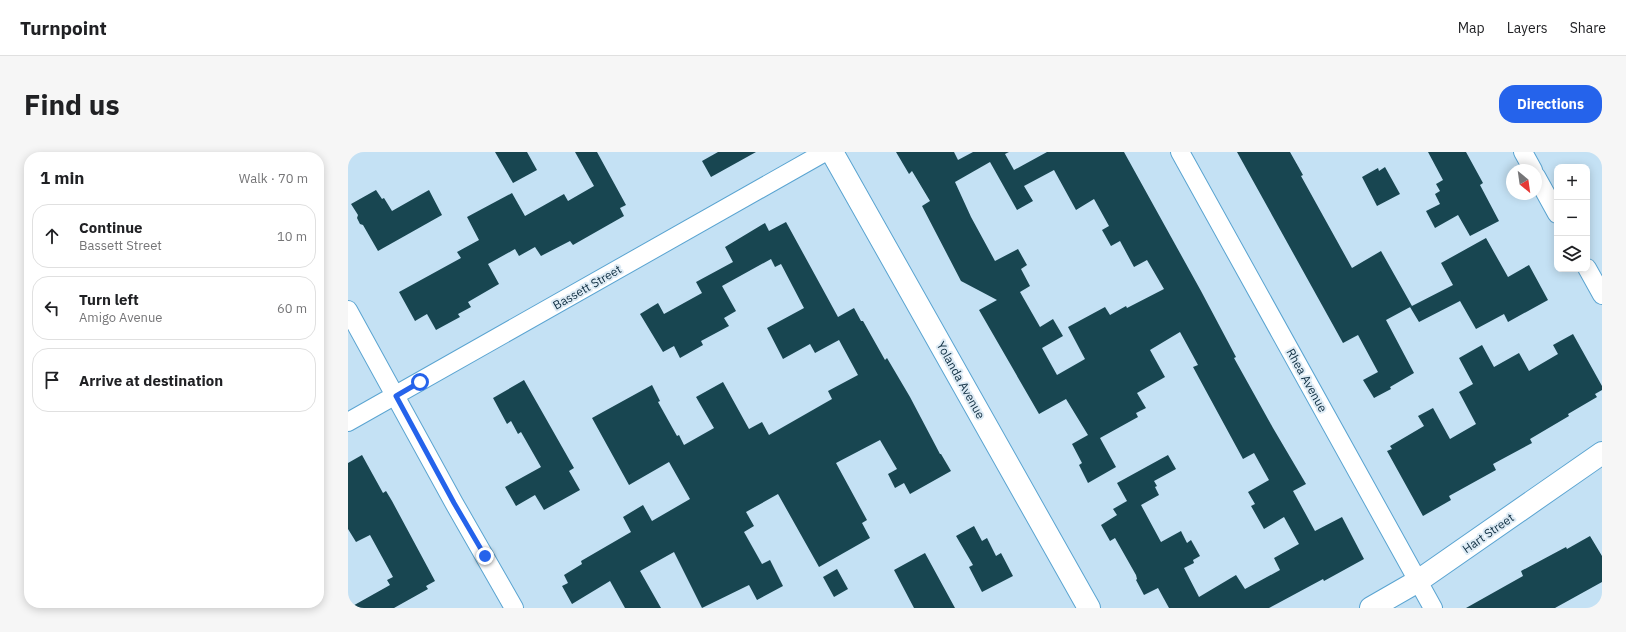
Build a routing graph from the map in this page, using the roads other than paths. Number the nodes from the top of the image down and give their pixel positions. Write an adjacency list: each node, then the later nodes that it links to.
1 (825, 152): 11 (street, Bassett Street)
2 (832, 152): 16 (street, Yolanda Avenue)
3 (1180, 152): 14 (street, Rhea Avenue)
4 (1523, 152): 5 (street)
5 (1530, 164)
6 (1542, 187): 7 (street)
7 (1554, 209)
8 (1589, 272): 9 (street)
9 (1602, 295)
10 (348, 310): 11 (street)
11 (396, 396): 12 (street, Bassett Street); 15 (street)
12 (348, 422)
13 (1602, 453): 14 (street, Hart Street)
14 (1418, 581): 17 (street, Hart Street); 18 (street, Rhea Avenue)
15 (514, 608)
16 (1089, 608)
17 (1371, 608)
18 (1433, 608)

